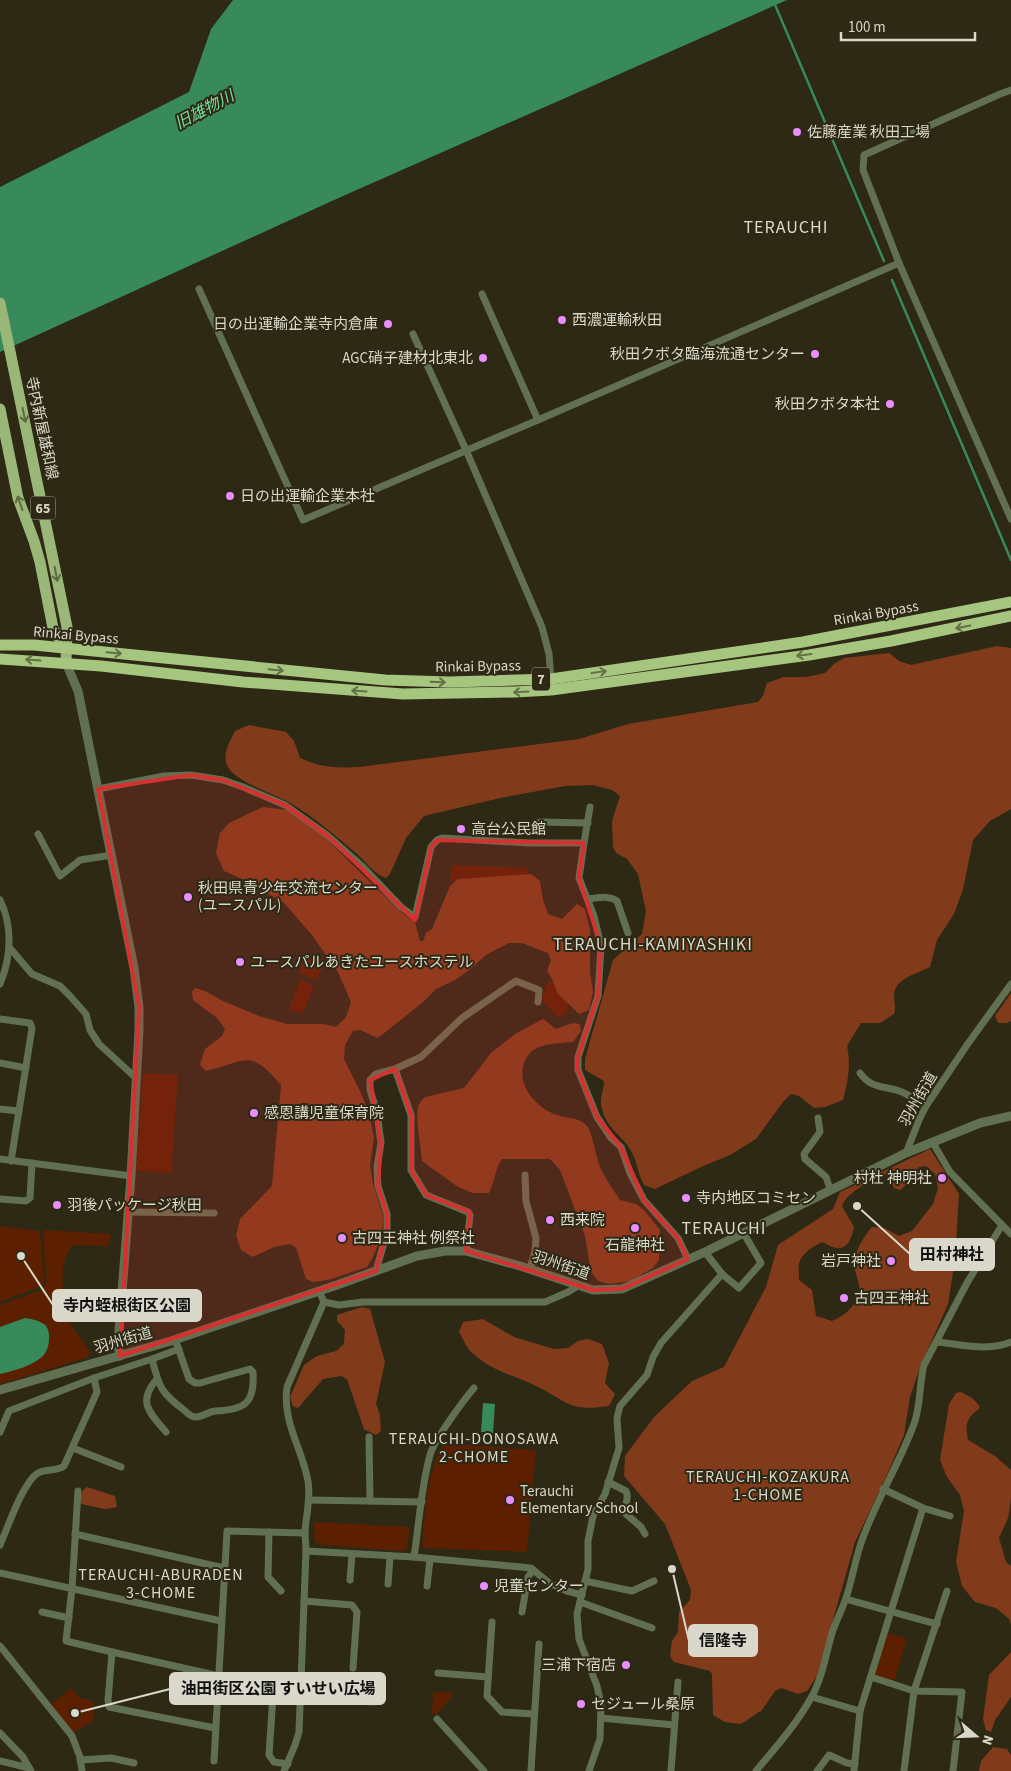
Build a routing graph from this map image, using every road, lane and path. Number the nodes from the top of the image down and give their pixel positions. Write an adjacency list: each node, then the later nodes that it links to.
1 (1011, 90): 2 (street)
2 (900, 263): 8 (street); 10 (street)
3 (199, 290): 9 (street)
4 (482, 294): 8 (street)
5 (0, 303): 14 (main road, 寺内新屋雄和線 / 65, one-way to 14)
6 (413, 334): 9 (street)
7 (0, 409): 14 (main road, 寺内新屋雄和線 / 65, one-way to 7)
8 (538, 420): 9 (street)
9 (466, 450): 17 (street)
10 (1011, 519)
11 (1011, 602): 17 (highway, Rinkai Bypass / 7, one-way to 11)
12 (1011, 616): 17 (highway, Rinkai Bypass / 7, one-way to 17)
13 (0, 646): 14 (highway, Rinkai Bypass / 7)
14 (65, 649): 16 (main road, 寺内新屋雄和線 / 65); 17 (highway, Rinkai Bypass / 7, one-way to 17)
15 (0, 659): 16 (highway, Rinkai Bypass / 7, one-way to 15)
16 (66, 663): 17 (highway, Rinkai Bypass / 7, one-way to 16); 18 (street)
17 (551, 684)
18 (98, 789): 23 (street); 24 (street)
19 (590, 807): 21 (street)
20 (540, 822): 21 (street)
21 (588, 823): 23 (street)
22 (38, 834): 24 (street)
23 (584, 843): 25 (street)
24 (112, 855): 37 (street)
25 (588, 899): 27 (street); 59 (street)
26 (0, 900): 28 (street)
27 (628, 933)
28 (9, 947): 29 (street); 37 (street)
29 (0, 984)
30 (1011, 984): 38 (street, 羽州街道)
31 (538, 1002): 35 (street)
32 (0, 1019): 34 (street)
33 (0, 1064): 34 (street)
34 (26, 1068): 40 (street)
35 (395, 1069): 57 (street); 61 (street)
36 (860, 1074): 38 (street)
37 (136, 1078): 49 (street)
38 (926, 1106): 44 (street, 羽州街道)
39 (0, 1109): 40 (street)
40 (19, 1111): 46 (street)
41 (1011, 1116): 43 (street)
42 (818, 1118): 50 (street)
43 (933, 1143): 44 (street); 54 (street)
44 (906, 1153): 50 (street, 羽州街道)
45 (0, 1159): 46 (street)
46 (11, 1160): 47 (street)
47 (32, 1163): 49 (street); 51 (street)
48 (525, 1175): 60 (street)
49 (131, 1176): 52 (street)
50 (830, 1189): 55 (street, 羽州街道)
51 (0, 1199)
52 (128, 1212): 53 (street); 70 (street)
53 (214, 1213)
54 (1002, 1225): 56 (street); 67 (street)
55 (743, 1232): 58 (street, 羽州街道); 62 (street)
56 (1011, 1234)
57 (466, 1252): 60 (street, 羽州街道); 61 (street, 羽州街道)
58 (705, 1252): 59 (street, 羽州街道); 62 (street)
59 (688, 1259): 63 (street, 羽州街道)
60 (530, 1269): 63 (street, 羽州街道)
61 (376, 1271): 64 (street, 羽州街道)
62 (722, 1274): 81 (street)
63 (578, 1286): 65 (street)
64 (319, 1291): 65 (street); 66 (street, 羽州街道)
65 (324, 1302): 84 (street)
66 (176, 1339): 69 (street); 70 (street, 羽州街道)
67 (936, 1342): 68 (street); 82 (street)
68 (1011, 1342)
69 (179, 1349): 71 (street); 73 (street)
70 (120, 1356): 75 (street, 羽州街道)
71 (152, 1359): 72 (street); 73 (street)
72 (94, 1378): 76 (street); 79 (street)
73 (157, 1379): 77 (street)
74 (474, 1388): 86 (street)
75 (0, 1390)
76 (0, 1432)
77 (166, 1432)
78 (369, 1437): 85 (street)
79 (73, 1448): 80 (street); 93 (street)
80 (121, 1467)
81 (608, 1482): 92 (street); 103 (street)
82 (883, 1488): 87 (street); 110 (street)
83 (78, 1491): 91 (street)
84 (309, 1500): 85 (street); 90 (street)
85 (370, 1501): 86 (street)
86 (422, 1502): 97 (street)
87 (924, 1508): 88 (street); 115 (street)
88 (950, 1516)
89 (269, 1532): 90 (street); 99 (street); 108 (street)
90 (305, 1533): 94 (street)
91 (75, 1534): 99 (street); 107 (street)
92 (645, 1534)
93 (0, 1545)
94 (306, 1551): 95 (street); 112 (street)
95 (352, 1555): 96 (street); 102 (street)
96 (390, 1556): 97 (street); 105 (street)
97 (414, 1558): 98 (street)
98 (430, 1559): 100 (street); 106 (street)
99 (224, 1568): 117 (street)
100 (533, 1570): 111 (street); 114 (street)
101 (0, 1573): 107 (street)
102 (350, 1580)
103 (585, 1581): 104 (street); 111 (street)
104 (654, 1581)
105 (388, 1584)
106 (427, 1586)
107 (72, 1589): 116 (street); 117 (street)
108 (281, 1591)
109 (947, 1591): 119 (street)
110 (846, 1598): 115 (street); 132 (street)
111 (581, 1599): 120 (street); 137 (street)
112 (304, 1601): 124 (street); 130 (street)
113 (42, 1612): 116 (street)
114 (522, 1612)
115 (890, 1612): 119 (street); 128 (street)
116 (69, 1618): 123 (street)
117 (221, 1621): 126 (street)
118 (492, 1622): 127 (street)
119 (937, 1624): 131 (street)
120 (652, 1628)
121 (539, 1644): 136 (street)
122 (0, 1646): 142 (street)
123 (112, 1652): 126 (street); 140 (street)
124 (354, 1668)
125 (438, 1673): 127 (street)
126 (219, 1676): 140 (street)
127 (488, 1677): 136 (street)
128 (871, 1678): 131 (street); 135 (street)
129 (678, 1682): 139 (street)
130 (301, 1686): 133 (street); 146 (street)
131 (914, 1690): 156 (street); 157 (street)
132 (812, 1697): 135 (street); 154 (street)
133 (300, 1698): 134 (street); 146 (street)
134 (374, 1702)
135 (860, 1711): 147 (street)
136 (534, 1714): 151 (street)
137 (601, 1718): 139 (street); 152 (street)
138 (437, 1719): 150 (street)
139 (674, 1725): 153 (street)
140 (215, 1728): 144 (street)
141 (0, 1733): 148 (street)
142 (80, 1760): 145 (street); 149 (street)
143 (0, 1761): 148 (street)
144 (214, 1761)
145 (134, 1763)
146 (286, 1767)
147 (854, 1768): 155 (street)
148 (30, 1770)
149 (82, 1771)
150 (484, 1771)
151 (531, 1771)
152 (589, 1771)
153 (671, 1771)
154 (756, 1771)
155 (816, 1771)
156 (904, 1771)
157 (953, 1771)

